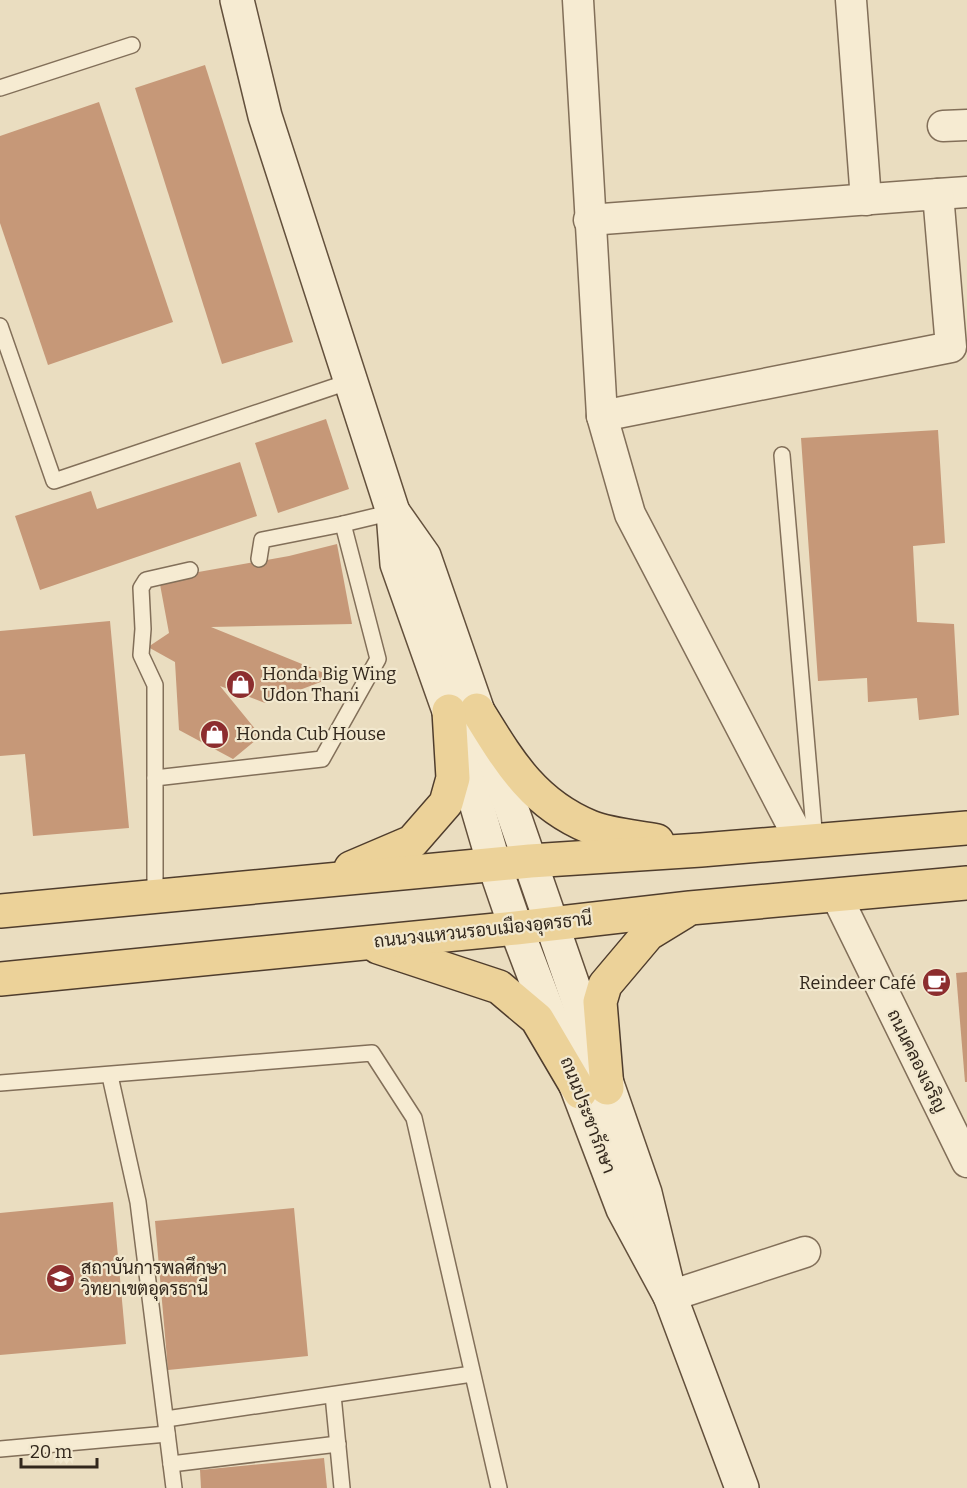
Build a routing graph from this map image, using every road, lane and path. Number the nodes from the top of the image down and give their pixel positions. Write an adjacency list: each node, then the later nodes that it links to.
1 (237, 0): 11 (main road)
2 (578, 0): 8 (street)
3 (851, 0): 7 (street)
4 (132, 45): 5 (lane)
5 (0, 88)
6 (953, 193): 7 (street); 9 (street)
7 (866, 200): 8 (street)
8 (589, 220): 12 (street)
9 (956, 275): 12 (street)
10 (0, 326): 11 (lane)
11 (351, 381): 14 (main road)
12 (602, 416): 21 (street)
13 (782, 455): 21 (lane)
14 (393, 512): 15 (lane); 18 (main road)
15 (343, 524): 16 (lane); 19 (lane)
16 (260, 559)
17 (190, 570): 19 (lane)
18 (463, 711): 22 (main road); 23 (main road, ถนนประชารักษา); 24 (main road, ถนนประชารักษา); 25 (main road)
19 (155, 778): 28 (lane)
20 (967, 828): 21 (main road)
21 (808, 842): 22 (main road)
22 (701, 850): 23 (main road)
23 (530, 861): 24 (main road); 31 (main road, ถนนประชารักษา)
24 (494, 864): 25 (main road); 32 (main road, ถนนประชารักษา)
25 (319, 881): 28 (main road)
26 (967, 883): 27 (main road, ถนนวงแหวนรอบเมืองอุดรธานี)
27 (836, 895): 29 (main road, ถนนวงแหวนรอบเมืองอุดรธานี); 38 (street, ถนนคลองเจริญ)
28 (155, 896): 30 (main road)
29 (690, 908): 31 (main road, ถนนวงแหวนรอบเมืองอุดรธานี); 37 (main road)
30 (0, 911)
31 (551, 924): 32 (main road, ถนนวงแหวนรอบเมืองอุดรธานี); 37 (main road, ถนนประชารักษา)
32 (516, 928): 33 (main road, ถนนวงแหวนรอบเมืองอุดรธานี); 37 (main road, ถนนประชารักษา)
33 (363, 942): 34 (main road, ถนนวงแหวนรอบเมืองอุดรธานี); 37 (main road)
34 (0, 979)
35 (110, 1076): 36 (lane); 41 (lane); 43 (lane)
36 (0, 1083)
37 (594, 1090): 40 (main road, ถนนประชารักษา)
38 (967, 1162)
39 (806, 1252): 40 (street)
40 (670, 1296): 50 (main road, ถนนประชารักษา)
41 (472, 1374): 42 (lane); 49 (lane)
42 (333, 1395): 43 (lane); 44 (lane)
43 (166, 1426): 45 (lane); 46 (lane)
44 (338, 1444): 46 (lane); 48 (lane)
45 (0, 1449)
46 (171, 1464): 47 (lane)
47 (174, 1488)
48 (342, 1488)
49 (499, 1488)
50 (742, 1488)

